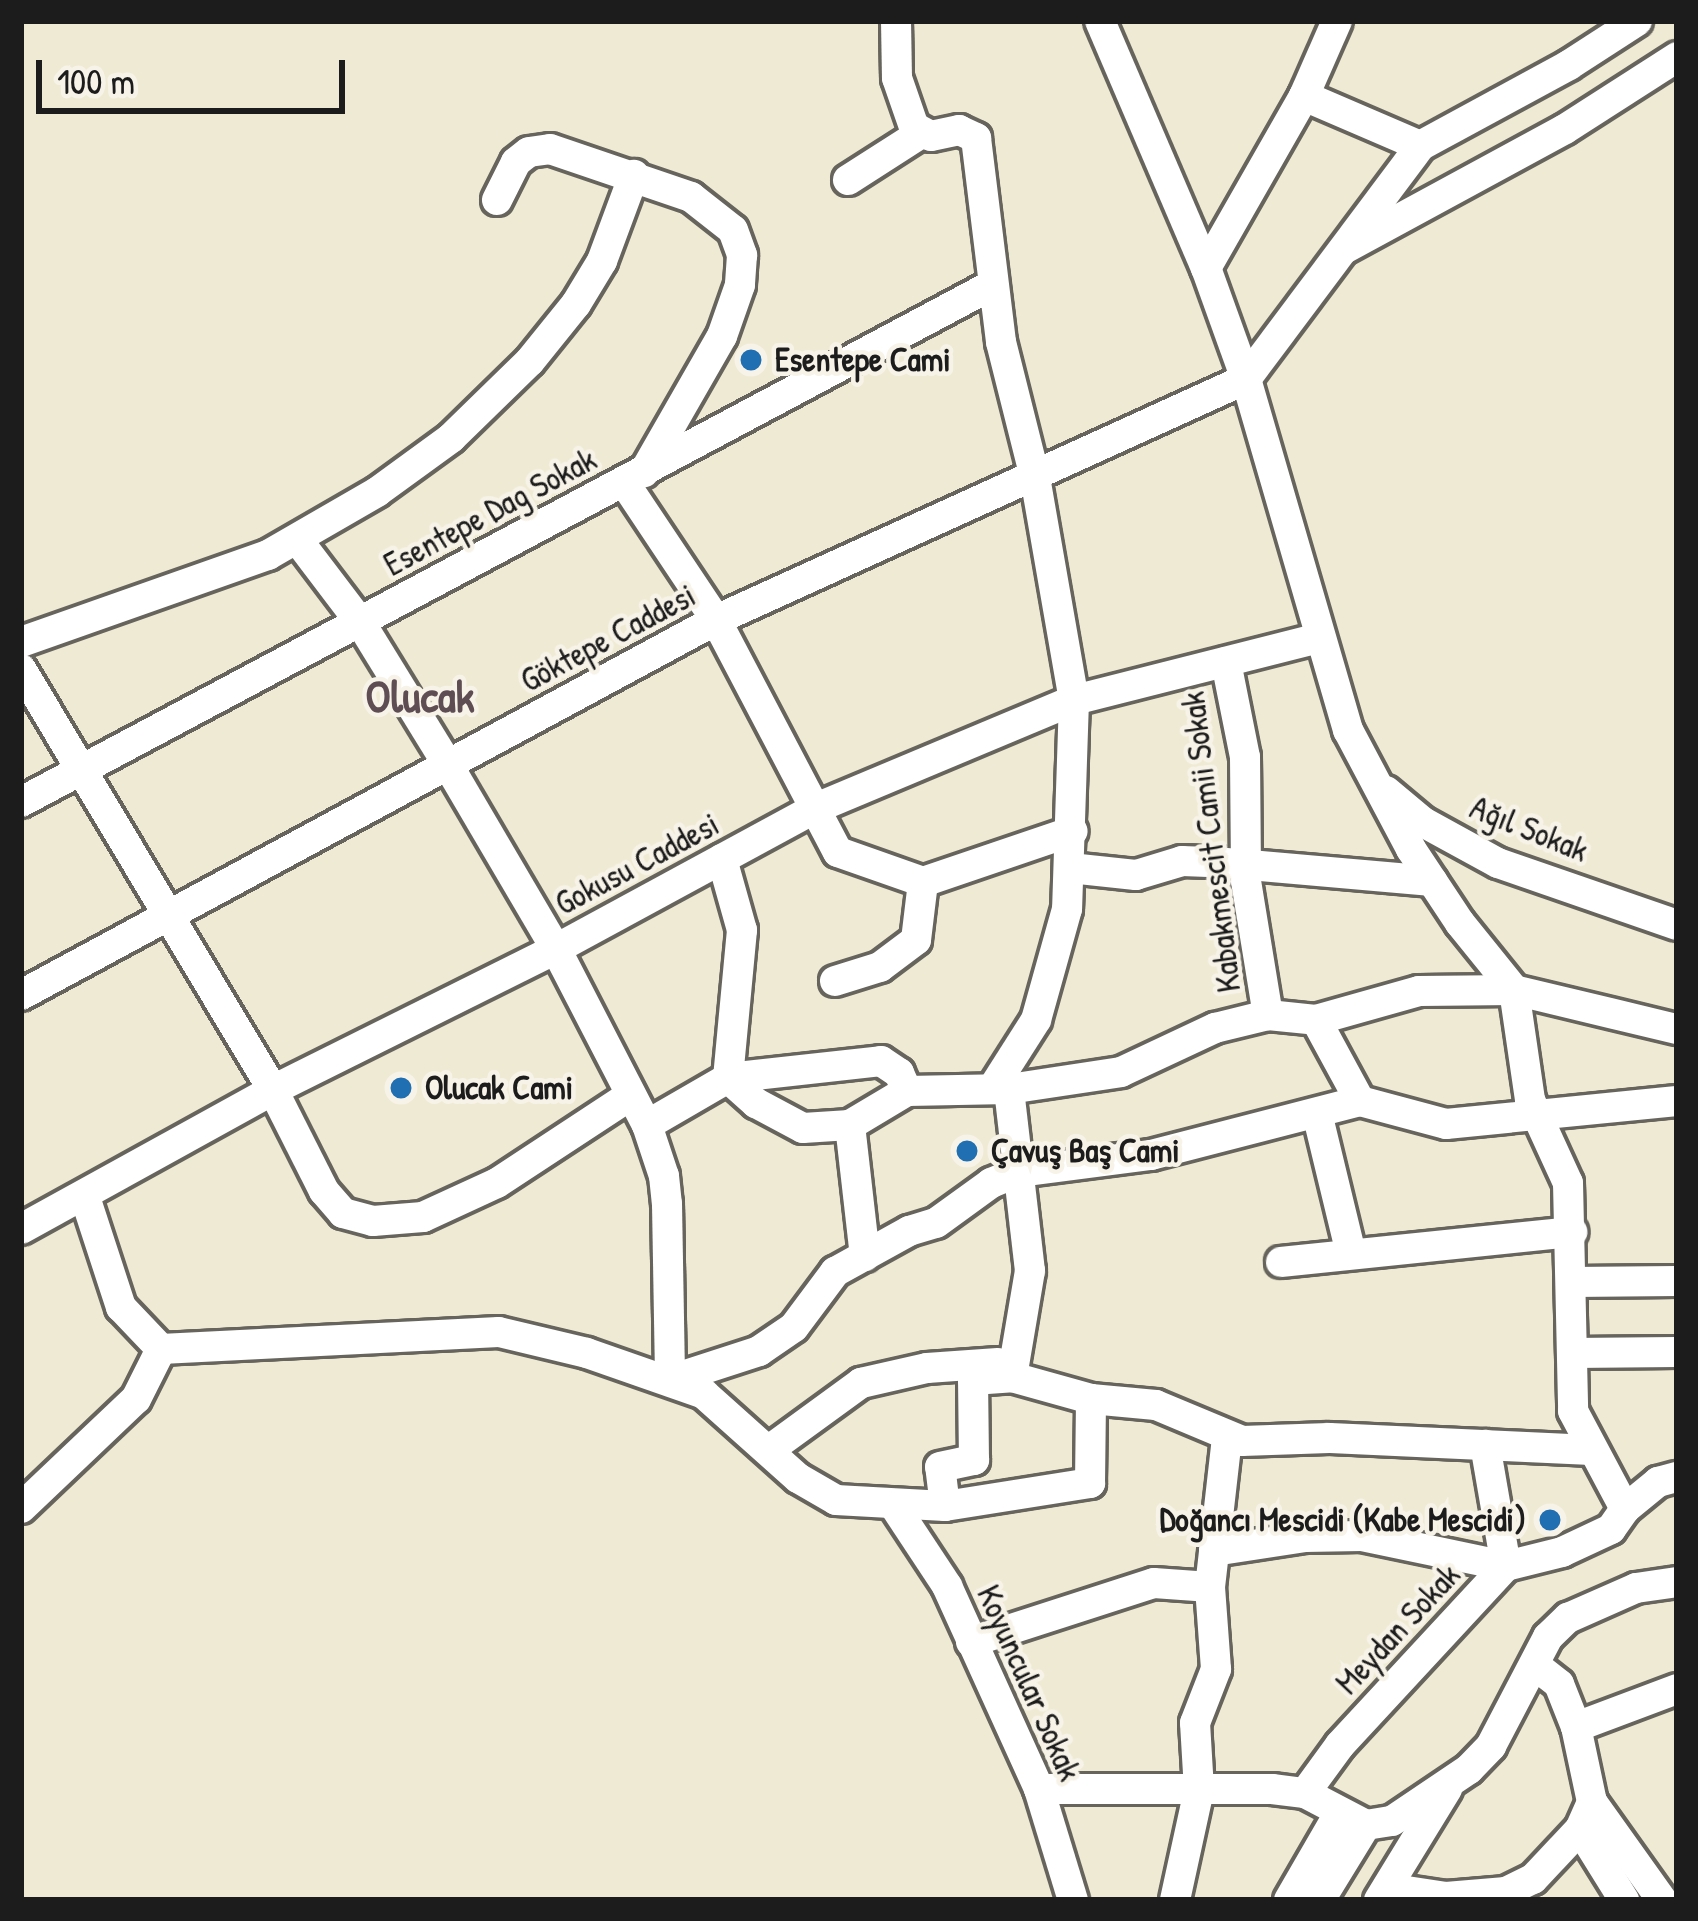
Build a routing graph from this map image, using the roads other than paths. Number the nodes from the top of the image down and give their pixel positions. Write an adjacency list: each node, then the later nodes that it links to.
1 (896, 21): 7 (street)
2 (1100, 21): 13 (street)
3 (1337, 21): 6 (street)
4 (1636, 21): 8 (street)
5 (1677, 57): 12 (street)
6 (1304, 96): 8 (street); 13 (street)
7 (920, 134): 10 (street); 14 (street)
8 (1420, 146): 12 (street)
9 (634, 175): 11 (street); 16 (street); 18 (street)
10 (848, 180)
11 (497, 200)
12 (1333, 255): 15 (street)
13 (1206, 268): 15 (street)
14 (992, 285): 16 (street, Esentepe Dag Sokak); 17 (street)
15 (1246, 379): 17 (street, Göktepe Caddesi); 21 (street)
16 (634, 477): 19 (street); 20 (street, Esentepe Dag Sokak)
17 (1035, 477): 19 (street, Göktepe Caddesi); 25 (street)
18 (297, 539): 20 (street); 22 (street)
19 (716, 620): 27 (street, Göktepe Caddesi); 31 (street)
20 (359, 622): 27 (street); 28 (street, Esentepe Dag Sokak)
21 (1318, 638): 23 (street, Gokusu Caddesi); 29 (street)
22 (21, 642)
23 (1226, 662): 25 (street, Gokusu Caddesi); 34 (street, Kabakmescit Camii Sokak)
24 (21, 669): 26 (street)
25 (1074, 700): 31 (street, Gokusu Caddesi); 32 (street)
26 (31, 710): 28 (street)
27 (448, 765): 38 (street, Göktepe Caddesi); 40 (street)
28 (80, 770): 30 (street, Esentepe Dag Sokak); 38 (street)
29 (1368, 775): 36 (street); 39 (street, Ağıl Sokak)
30 (21, 802)
31 (816, 808): 33 (street, Gokusu Caddesi); 37 (street)
32 (1073, 830): 35 (street); 37 (street)
33 (722, 859): 40 (street, Gokusu Caddesi); 47 (street)
34 (1245, 864): 35 (street); 36 (street); 44 (street, Kabakmescit Camii Sokak)
35 (1070, 868): 48 (street)
36 (1432, 881): 42 (street)
37 (922, 882): 41 (street)
38 (170, 918): 43 (street, Göktepe Caddesi); 49 (street)
39 (1677, 925)
40 (556, 949): 49 (street, Gokusu Caddesi); 51 (street)
41 (835, 981)
42 (1514, 990): 45 (street); 46 (street); 55 (street)
43 (21, 995)
44 (1268, 1015): 45 (street); 48 (street)
45 (1316, 1020): 53 (street)
46 (1677, 1030)
47 (728, 1078): 50 (street); 56 (street); 57 (street)
48 (1002, 1088): 50 (street); 58 (street)
49 (273, 1090): 51 (street); 59 (street, Gokusu Caddesi)
50 (907, 1091): 57 (street)
51 (631, 1095): 56 (street)
52 (1677, 1101): 55 (street)
53 (1360, 1102): 54 (street); 55 (street)
54 (1317, 1113): 58 (street); 62 (street)
55 (1537, 1116): 61 (street)
56 (647, 1125): 71 (street)
57 (850, 1125): 63 (street)
58 (1018, 1172): 63 (street); 70 (street)
59 (85, 1197): 60 (street, Gokusu Caddesi); 67 (street)
60 (21, 1229)
61 (1572, 1232): 62 (street); 66 (street)
62 (1351, 1255): 64 (street)
63 (865, 1256): 71 (street)
64 (1281, 1262)
65 (1677, 1281): 66 (street)
66 (1572, 1282): 69 (street)
67 (161, 1349): 71 (street); 80 (street)
68 (1677, 1352): 69 (street)
69 (1573, 1353): 76 (street)
70 (1013, 1370): 72 (street); 75 (street); 78 (street)
71 (670, 1380): 75 (street)
72 (1090, 1399): 73 (street); 78 (street)
73 (1227, 1438): 74 (street); 82 (street)
74 (1485, 1445): 76 (street); 83 (street)
75 (770, 1450): 79 (street)
76 (1593, 1450): 81 (street)
77 (1677, 1477): 81 (street, Meydan Sokak)
78 (945, 1505): 79 (street)
79 (895, 1507): 86 (street, Koyuncular Sokak)
80 (21, 1508)
81 (1625, 1509): 83 (street, Meydan Sokak)
82 (1214, 1551): 83 (street); 84 (street)
83 (1506, 1566): 93 (street, Meydan Sokak)
84 (1210, 1587): 86 (street); 92 (street)
85 (1674, 1587): 87 (street)
86 (971, 1642): 91 (street, Koyuncular Sokak)
87 (1536, 1666): 89 (street); 90 (street)
88 (1677, 1689): 89 (street)
89 (1576, 1726): 94 (street)
90 (1450, 1784): 95 (street); 96 (street)
91 (1039, 1789): 92 (street); 99 (street, Koyuncular Sokak)
92 (1199, 1790): 93 (street); 100 (street)
93 (1305, 1793): 95 (street)
94 (1586, 1816): 97 (street); 103 (street); 104 (street)
95 (1352, 1820): 101 (street); 102 (street)
96 (1383, 1894): 98 (street)
97 (1509, 1896): 98 (street)
98 (1446, 1899)
99 (1073, 1900)
100 (1175, 1900)
101 (1289, 1900)
102 (1320, 1900)
103 (1624, 1900)
104 (1662, 1900)

